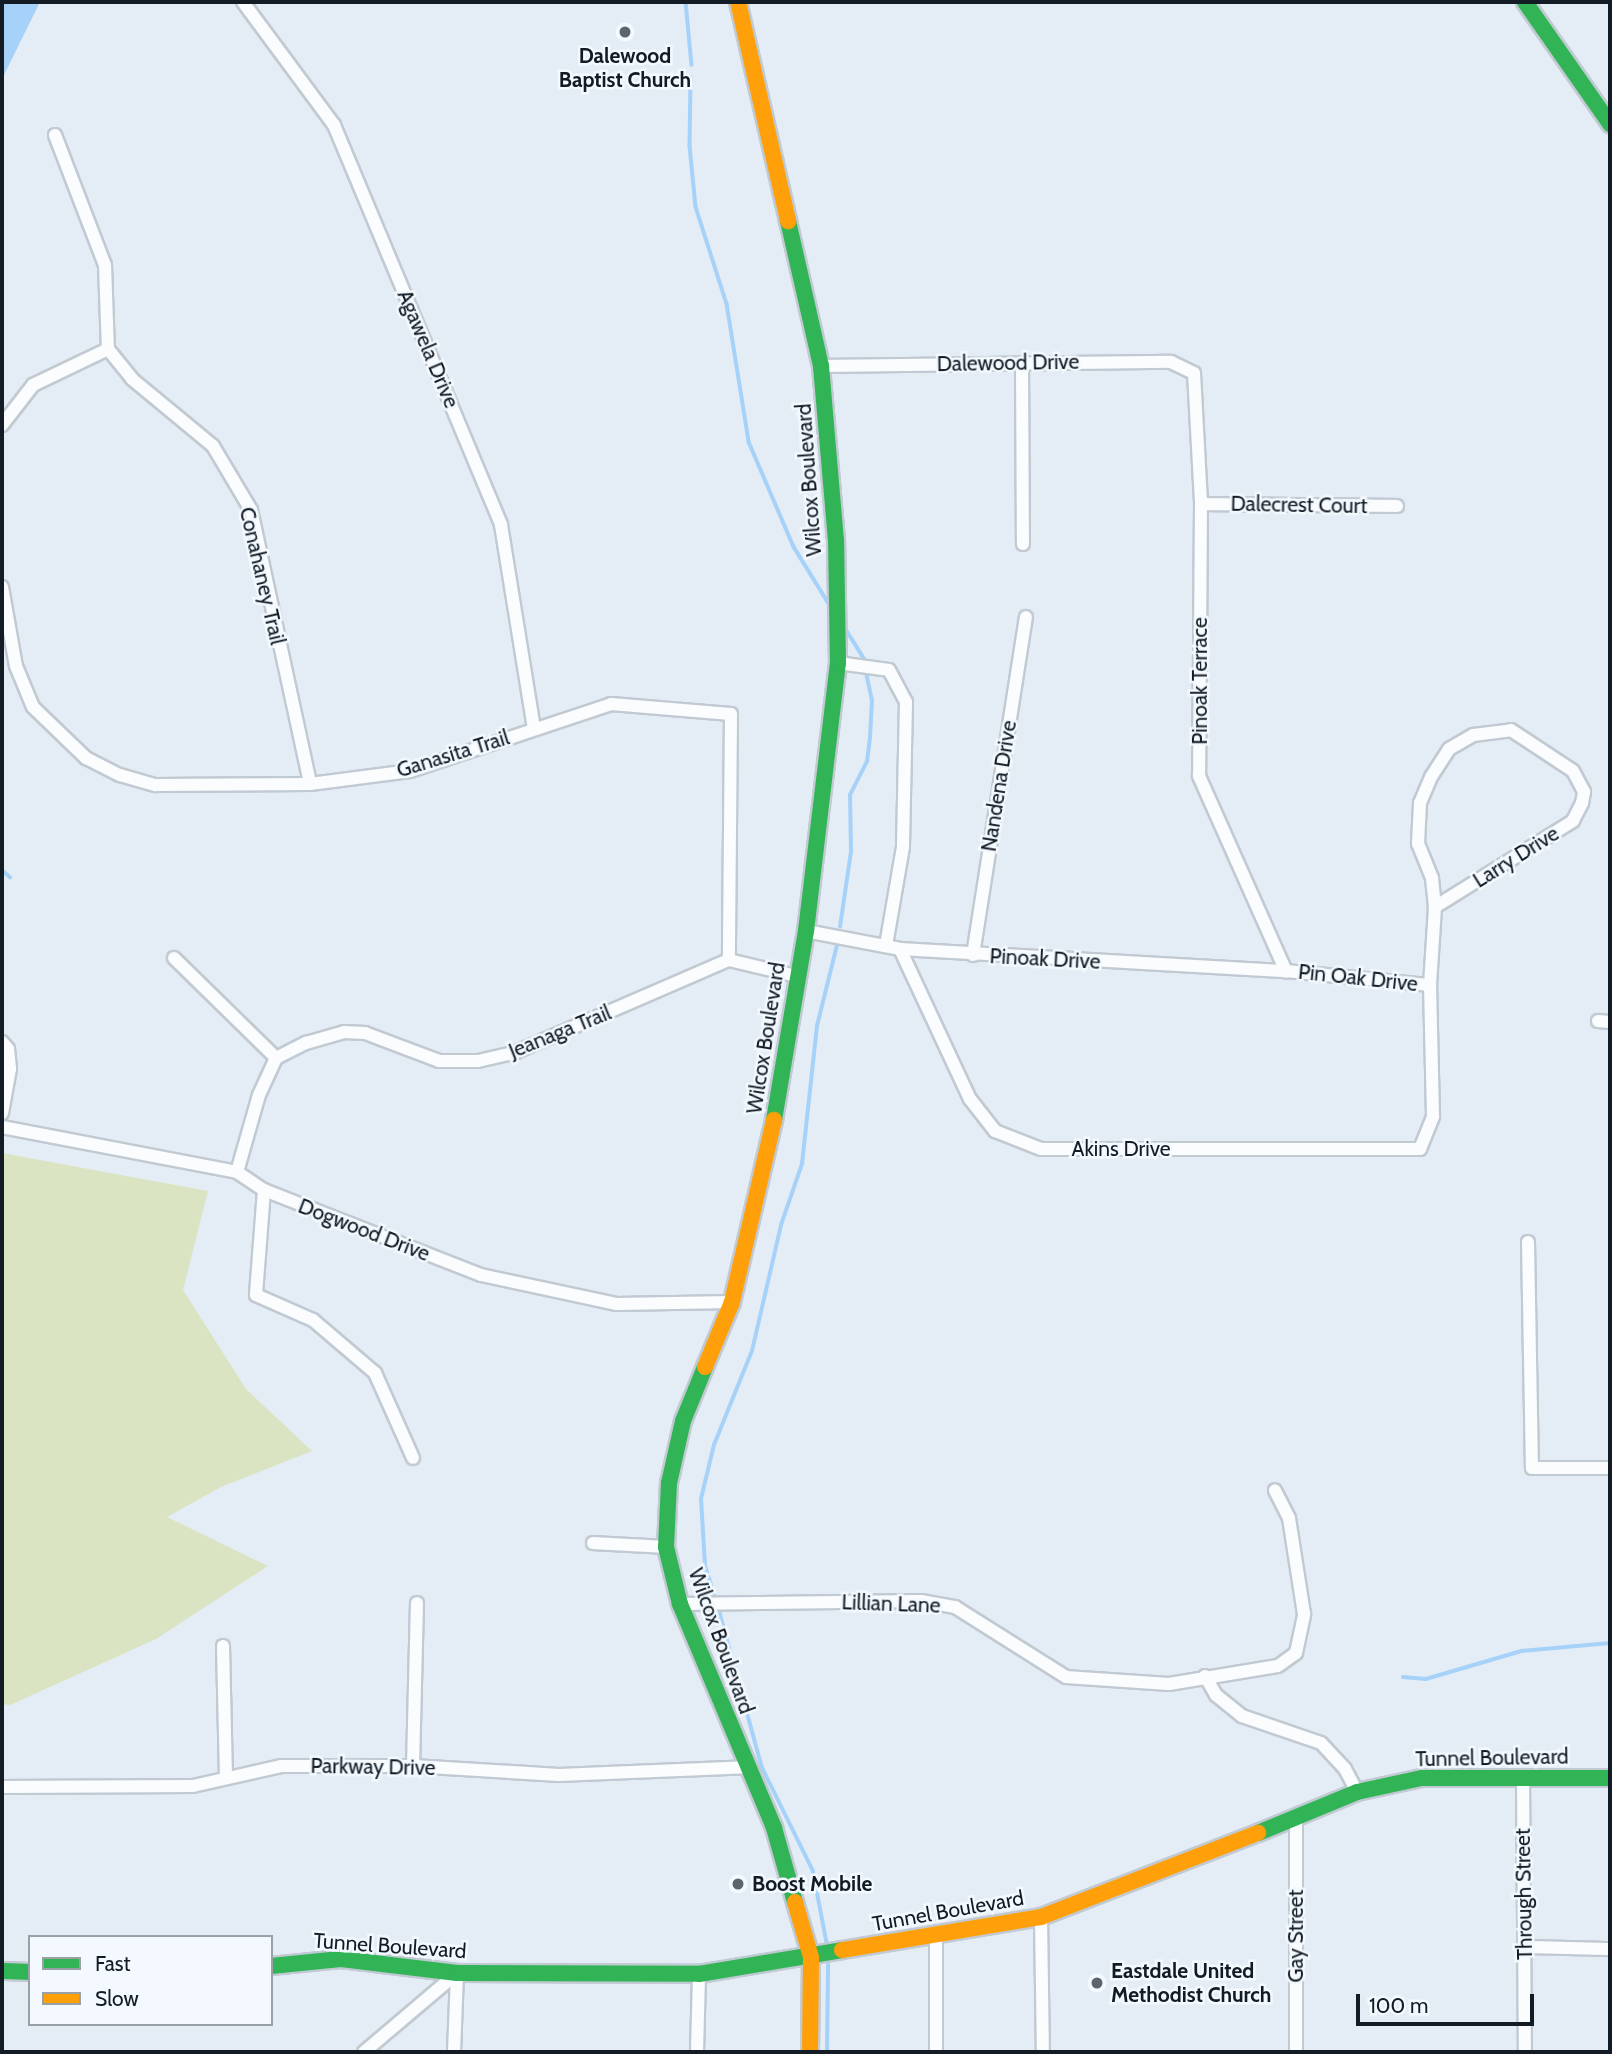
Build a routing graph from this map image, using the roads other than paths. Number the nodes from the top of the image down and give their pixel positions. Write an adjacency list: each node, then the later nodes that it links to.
1 (243, 2): 17 (street, Agawela Drive)
2 (738, 2): 8 (main road, Wilcox Boulevard)
3 (1525, 2): 4 (main road)
4 (1610, 124)
5 (55, 135): 6 (street)
6 (107, 349): 10 (street); 18 (street, Conahaney Trail)
7 (1022, 363): 8 (street, Dalewood Drive); 9 (street, Dalewood Drive); 13 (street)
8 (821, 366): 16 (main road, Wilcox Boulevard)
9 (1194, 373): 11 (street, Pinoak Terrace)
10 (2, 425)
11 (1201, 504): 12 (street, Dalecrest Court); 26 (street, Pinoak Terrace)
12 (1397, 506)
13 (1023, 544)
14 (2, 587): 18 (street, Ganasita Trail)
15 (1026, 617): 23 (street, Nandena Drive)
16 (838, 663): 20 (main road, Wilcox Boulevard); 21 (street)
17 (534, 728): 18 (street, Ganasita Trail); 25 (street, Ganasita Trail)
18 (310, 785)
19 (1435, 907): 19 (street, Larry Drive); 28 (street, Larry Drive)
20 (806, 931): 21 (street, Pinoak Drive); 27 (main road, Wilcox Boulevard)
21 (886, 945): 22 (street, Pinoak Drive)
22 (900, 949): 23 (street, Pinoak Drive); 32 (street, Akins Drive)
23 (973, 955): 26 (street, Pinoak Drive)
24 (174, 958): 30 (street)
25 (729, 960): 27 (street); 30 (street, Jeanaga Trail)
26 (1286, 971): 28 (street, Pin Oak Drive)
27 (796, 976): 37 (main road, Wilcox Boulevard)
28 (1430, 985): 32 (street, Larry Drive)
29 (2, 1042): 31 (street)
30 (275, 1058): 34 (street)
31 (2, 1113)
32 (1433, 1116)
33 (2, 1128): 34 (street, Dogwood Drive)
34 (237, 1172): 35 (street, Dogwood Drive)
35 (264, 1190): 37 (street, Dogwood Drive); 38 (street)
36 (1528, 1242): 39 (street)
37 (732, 1302): 42 (main road, Wilcox Boulevard)
38 (413, 1458)
39 (1610, 1468)
40 (1275, 1490): 46 (street, Lillian Lane)
41 (593, 1544): 42 (street)
42 (666, 1546): 44 (main road, Wilcox Boulevard)
43 (416, 1603): 47 (street)
44 (680, 1604): 46 (street, Lillian Lane); 48 (main road, Wilcox Boulevard)
45 (223, 1646): 50 (street)
46 (1205, 1676): 53 (street)
47 (413, 1766): 48 (street, Parkway Drive); 50 (street, Parkway Drive)
48 (746, 1767): 59 (main road, Wilcox Boulevard)
49 (1523, 1777): 51 (main road, Tunnel Boulevard); 53 (main road, Tunnel Boulevard); 57 (street, Through Street)
50 (226, 1778): 52 (street, Parkway Drive)
51 (1610, 1778)
52 (2, 1787)
53 (1356, 1792): 54 (main road, Tunnel Boulevard)
54 (1296, 1819): 55 (main road, Tunnel Boulevard); 71 (street, Gay Street)
55 (1041, 1917): 56 (main road, Tunnel Boulevard); 70 (street)
56 (936, 1933): 59 (main road, Tunnel Boulevard); 69 (street)
57 (1525, 1947): 58 (street); 72 (street, Through Street)
58 (1610, 1949)
59 (811, 1957): 64 (main road, Tunnel Boulevard); 68 (main road, Wilcox Boulevard)
60 (273, 1966): 63 (main road, Tunnel Boulevard)
61 (2, 1970): 62 (main road)
62 (28, 1972)
63 (457, 1973): 64 (main road, Tunnel Boulevard); 65 (street); 66 (street)
64 (699, 1974): 67 (street)
65 (364, 2052)
66 (454, 2052)
67 (696, 2052)
68 (810, 2052)
69 (936, 2052)
70 (1043, 2052)
71 (1296, 2052)
72 (1525, 2052)

